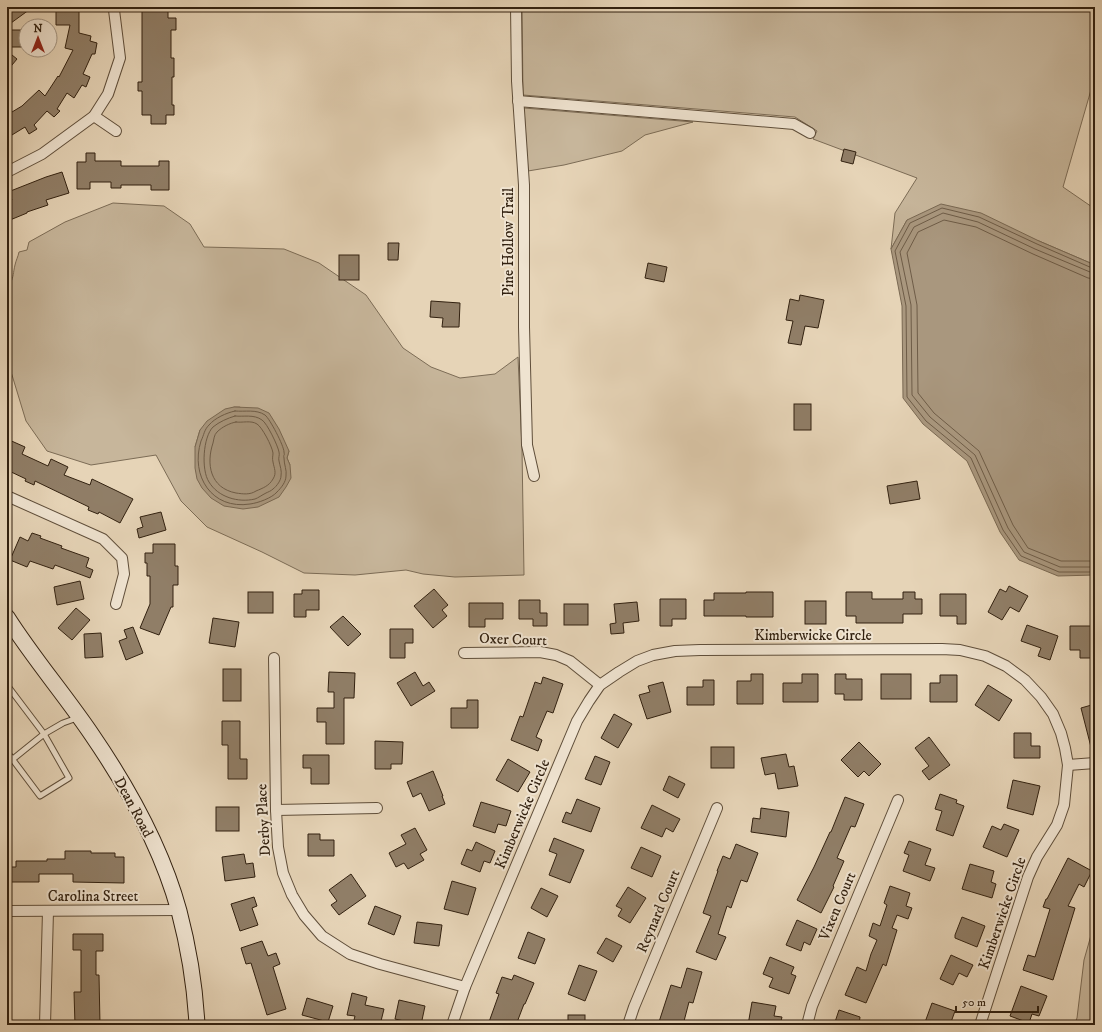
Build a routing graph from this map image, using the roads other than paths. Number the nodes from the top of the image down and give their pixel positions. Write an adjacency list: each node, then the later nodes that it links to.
1 (516, 7): 3 (street, Pine Hollow Trail)
2 (114, 10): 4 (street)
3 (518, 101): 6 (street); 8 (street, Pine Hollow Trail)
4 (94, 116): 5 (street); 7 (street)
5 (116, 131)
6 (810, 133)
7 (7, 172)
8 (534, 476)
9 (7, 496): 10 (street)
10 (116, 604)
11 (7, 617): 16 (main road, Dean Road)
12 (464, 653): 14 (street, Oxer Court)
13 (274, 658): 25 (street, Derby Place)
14 (600, 685): 21 (street, Kimberwicke Circle); 29 (street, Kimberwicke Circle)
15 (8, 688): 17 (lane)
16 (79, 717): 17 (lane); 26 (main road, Dean Road)
17 (44, 734): 19 (lane); 19 (lane)
18 (7, 752): 19 (lane)
19 (13, 759)
20 (1095, 763): 21 (street)
21 (1068, 765): 35 (street, Kimberwicke Circle)
22 (898, 800): 34 (street, Vixen Court)
23 (377, 808): 25 (street)
24 (717, 808): 33 (street, Reynard Court)
25 (276, 810): 29 (street, Derby Place)
26 (178, 910): 28 (street, Carolina Street); 31 (main road, Dean Road)
27 (7, 911): 28 (street, Carolina Street)
28 (48, 911): 30 (street)
29 (465, 987): 32 (street, Kimberwicke Circle)
30 (45, 1025)
31 (197, 1025)
32 (452, 1025)
33 (628, 1025)
34 (807, 1025)
35 (980, 1025)

